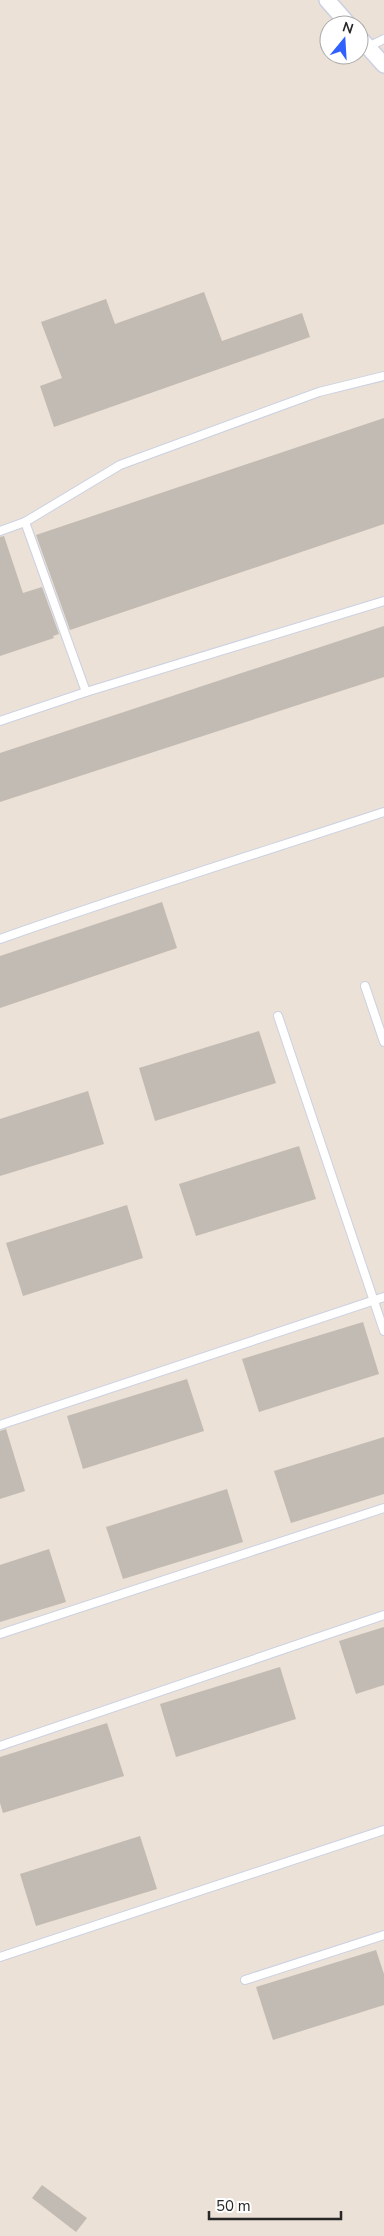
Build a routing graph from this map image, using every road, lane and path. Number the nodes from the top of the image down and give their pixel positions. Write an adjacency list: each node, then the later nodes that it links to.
1 (327, 0): 2 (street)
2 (340, 15)
3 (384, 39): 4 (lane)
4 (369, 41)
5 (369, 48): 6 (street)
6 (384, 66)
7 (384, 376): 8 (lane)
8 (25, 522): 9 (lane); 11 (lane)
9 (0, 531)
10 (384, 601): 11 (lane)
11 (86, 692): 12 (lane)
12 (0, 721)
13 (384, 812): 14 (lane)
14 (0, 939)
15 (364, 986): 17 (lane)
16 (278, 1016): 19 (lane)
17 (384, 1042)
18 (384, 1297): 19 (lane)
19 (374, 1300): 20 (lane); 21 (lane)
20 (384, 1330)
21 (0, 1425)
22 (384, 1508): 24 (lane)
23 (384, 1615): 25 (lane)
24 (0, 1634)
25 (0, 1746)
26 (384, 1830): 28 (lane)
27 (384, 1935): 29 (lane)
28 (0, 1957)
29 (245, 1980)

